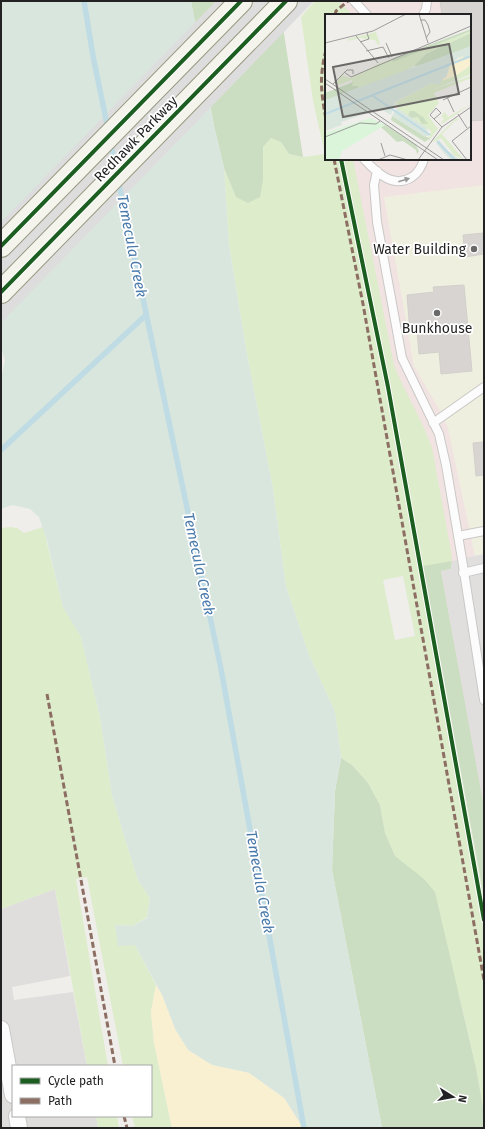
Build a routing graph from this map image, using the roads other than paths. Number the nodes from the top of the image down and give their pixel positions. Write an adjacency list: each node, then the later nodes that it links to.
1 (241, 1): 10 (main road, Redhawk Parkway)
2 (286, 1): 11 (main road, Redhawk Parkway)
3 (354, 1): 5 (lane)
4 (427, 1): 6 (lane)
5 (366, 14)
6 (424, 14)
7 (365, 160): 9 (lane)
8 (424, 160): 9 (lane, one-way to 8)
9 (377, 171): 13 (lane)
10 (1, 246)
11 (1, 292)
12 (484, 387): 13 (lane)
13 (433, 423): 15 (lane)
14 (484, 531): 15 (lane)
15 (458, 536): 17 (lane)
16 (484, 568): 17 (lane)
17 (463, 572): 18 (lane)
18 (484, 700)
19 (1, 1029): 20 (street)
20 (12, 1089)
21 (17, 1117): 22 (street)
22 (19, 1128)

